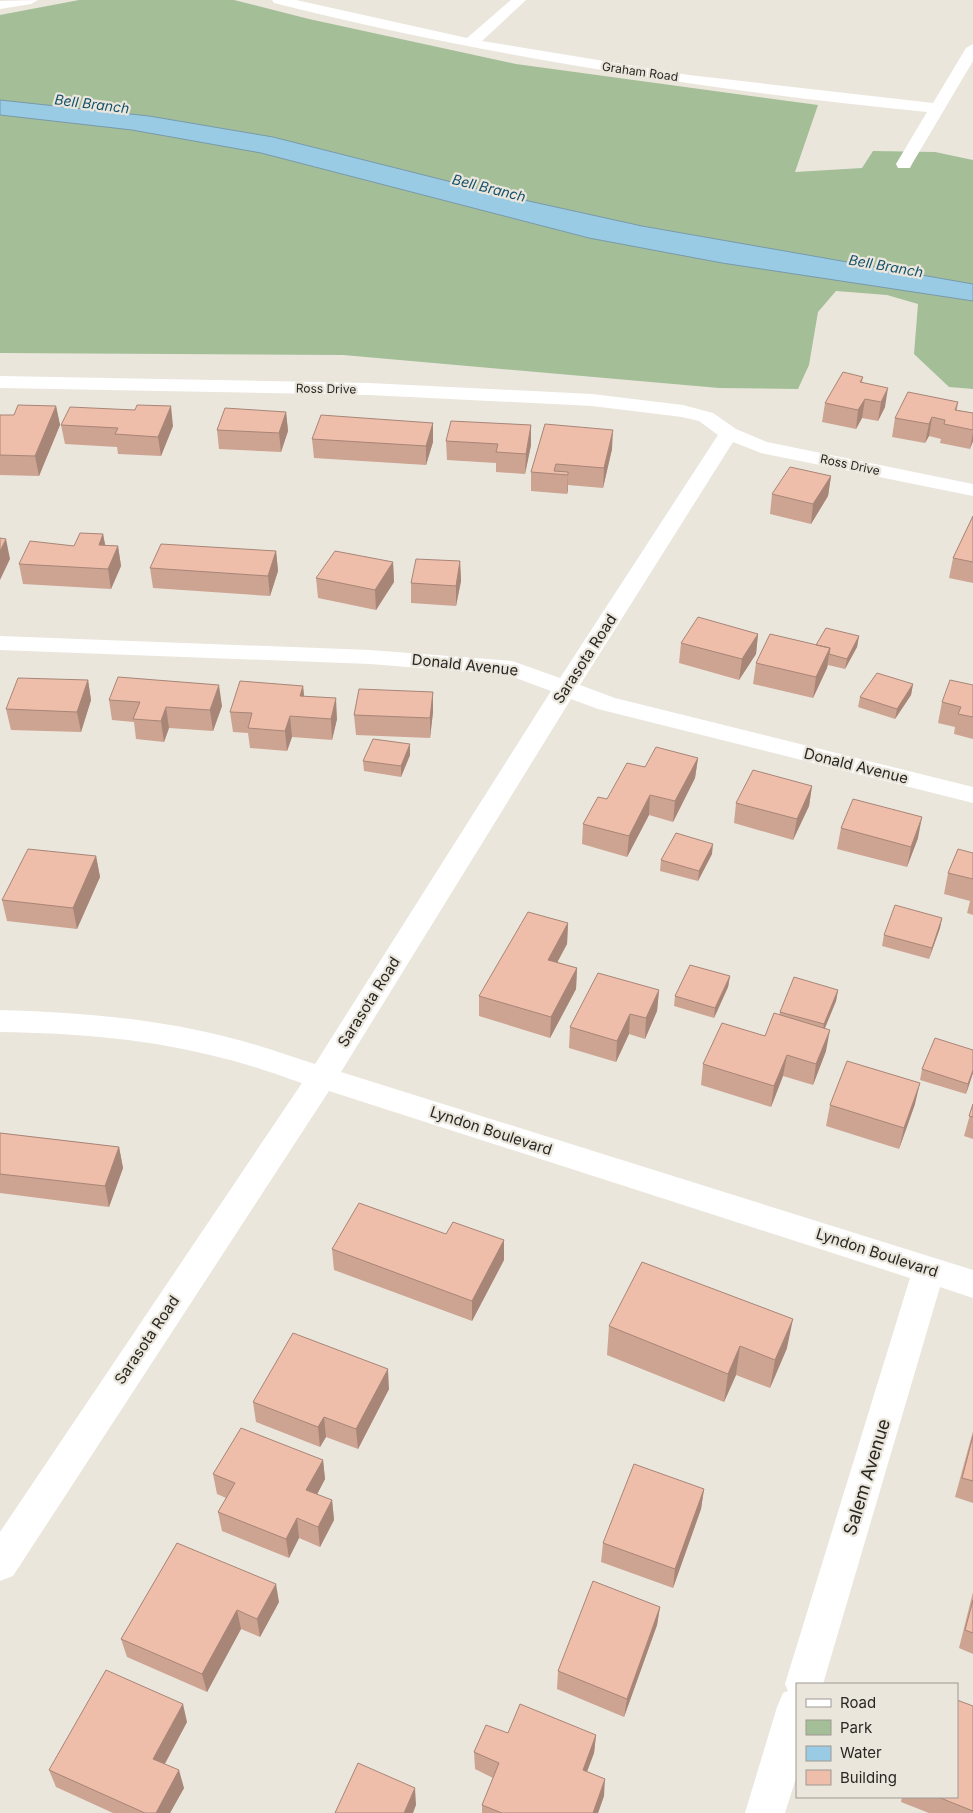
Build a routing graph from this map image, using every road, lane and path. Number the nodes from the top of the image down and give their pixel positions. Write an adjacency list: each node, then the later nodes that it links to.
1 (31, 0): 4 (street)
2 (279, 0): 5 (street, Graham Road)
3 (519, 0): 5 (street)
4 (0, 5)
5 (471, 42): 7 (street, Graham Road)
6 (973, 48): 7 (street)
7 (938, 108): 8 (street)
8 (904, 164)
9 (0, 382): 10 (street, Ross Drive)
10 (729, 433): 11 (street, Ross Drive); 13 (street, Sarasota Road)
11 (973, 490)
12 (0, 643): 13 (street, Donald Avenue)
13 (567, 687): 14 (street, Donald Avenue); 16 (street, Sarasota Road)
14 (973, 795)
15 (0, 1022): 16 (street, Lyndon Boulevard)
16 (322, 1077): 17 (street, Lyndon Boulevard); 19 (street, Sarasota Road)
17 (929, 1270): 18 (street, Lyndon Boulevard); 20 (street, Salem Avenue)
18 (973, 1284)
19 (0, 1564)
20 (804, 1683)
21 (796, 1711): 22 (street)
22 (765, 1813)

